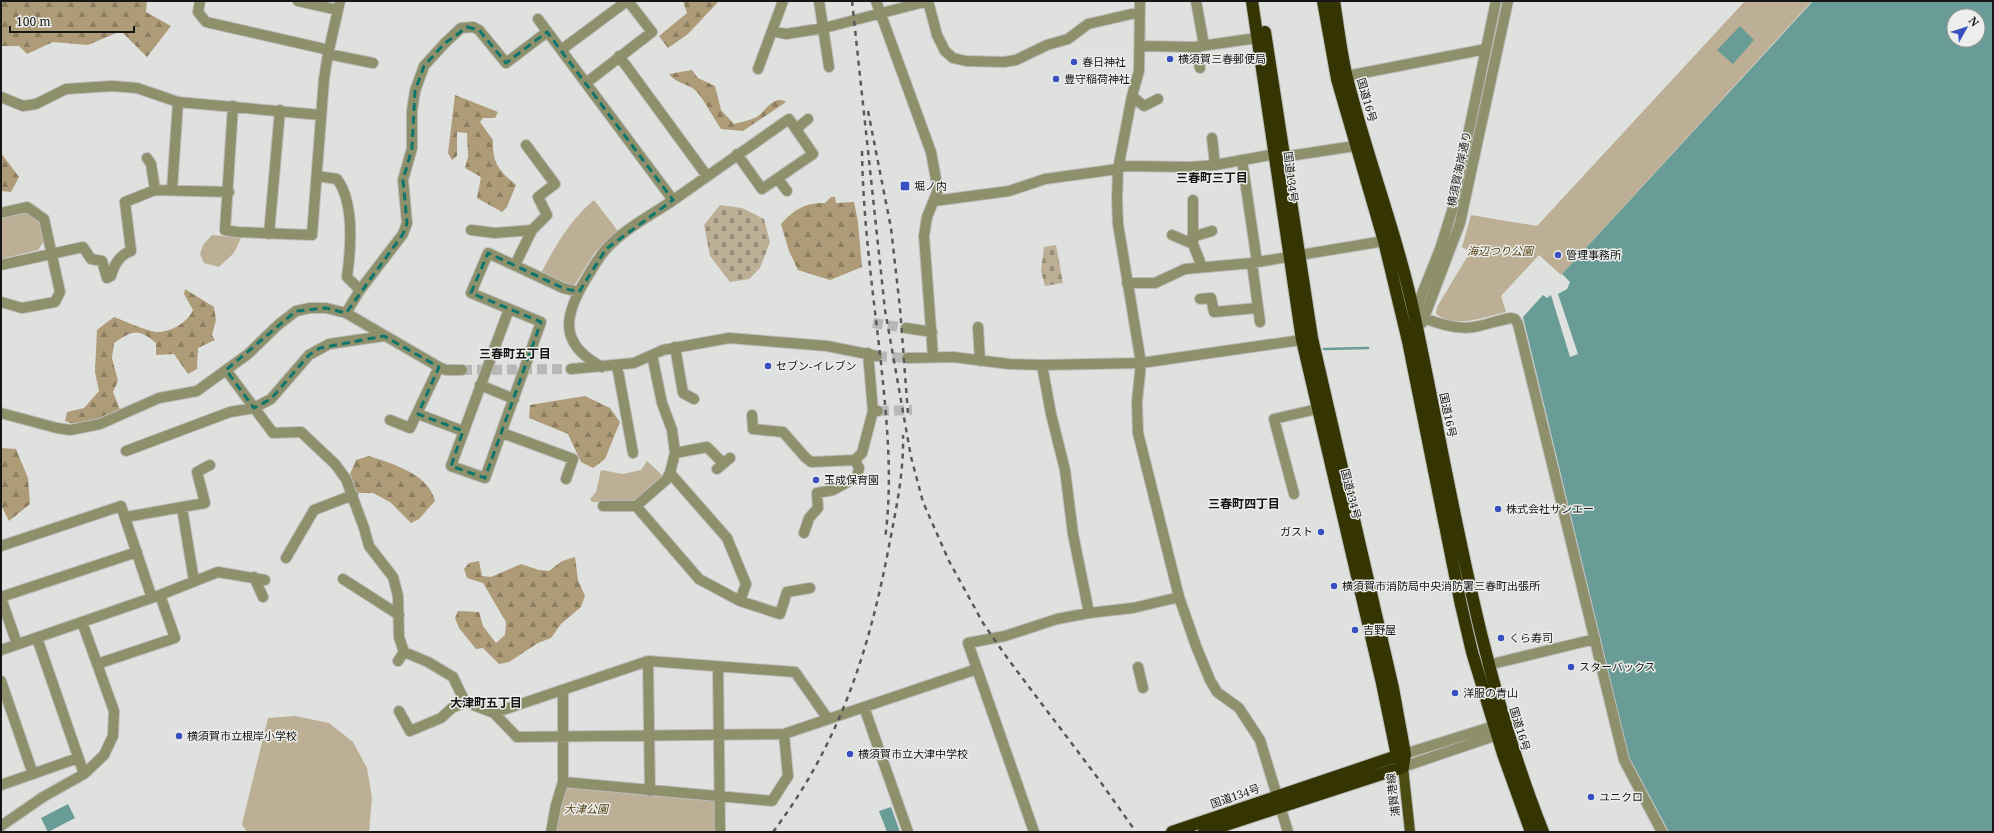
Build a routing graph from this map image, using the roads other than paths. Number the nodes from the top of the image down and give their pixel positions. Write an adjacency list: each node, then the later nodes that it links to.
1 (200, 1): 28 (street)
2 (298, 1): 16 (street)
3 (628, 1): 27 (street); 29 (street)
4 (783, 1): 21 (street)
5 (819, 1): 20 (street)
6 (876, 1): 18 (street)
7 (928, 1): 17 (street); 18 (street)
8 (1140, 1): 17 (street)
9 (1196, 1): 25 (street)
10 (1252, 1): 23 (highway, 国道134号)
11 (1260, 1): 49 (highway, 国道134号)
12 (1323, 1): 47 (highway, 国道16号)
13 (1334, 1): 34 (highway, 国道16号)
14 (1496, 1): 26 (street)
15 (1508, 1): 86 (street, 横須賀海岸通り)
16 (339, 5): 28 (street)
17 (1140, 12): 24 (street)
18 (881, 14): 20 (street); 62 (street)
19 (538, 19): 22 (street)
20 (824, 28): 21 (street); 31 (street)
21 (772, 31): 33 (street)
22 (547, 32): 27 (street); 79 (street)
23 (1257, 38): 25 (street); 49 (highway, 国道134号)
24 (1140, 46): 25 (street); 36 (street)
25 (1199, 46): 32 (street)
26 (1486, 49): 34 (street); 86 (street)
27 (561, 50): 35 (street)
28 (328, 52): 30 (street); 42 (street)
29 (619, 56): 35 (street); 55 (street)
30 (373, 63)
31 (829, 67)
32 (1200, 68)
33 (758, 69)
34 (1347, 76): 86 (highway, 国道16号)
35 (586, 83): 61 (street)
36 (1132, 96): 38 (street); 53 (street)
37 (1, 97): 39 (street)
38 (1158, 99)
39 (178, 102): 40 (street); 58 (street)
40 (233, 106): 41 (street); 60 (street)
41 (280, 110): 42 (street); 68 (street)
42 (321, 114): 54 (street)
43 (808, 119): 44 (street)
44 (796, 129): 48 (street); 56 (street)
45 (1212, 138): 52 (street)
46 (526, 145): 66 (street)
47 (1355, 146): 49 (street); 71 (highway, 国道16号)
48 (738, 154): 55 (street); 56 (street)
49 (1280, 155): 51 (street); 73 (highway, 国道134号)
50 (147, 158): 57 (street)
51 (1242, 160): 52 (street); 74 (street)
52 (1216, 165): 53 (street)
53 (1118, 169): 62 (street); 78 (street)
54 (317, 176): 68 (street); 79 (street)
55 (707, 176): 61 (street)
56 (778, 178): 59 (street)
57 (155, 190): 58 (street); 72 (street)
58 (172, 190): 60 (street)
59 (787, 191)
60 (229, 192): 68 (street)
61 (673, 200): 80 (street)
62 (934, 200): 90 (street)
63 (1193, 200): 70 (street)
64 (1, 214): 72 (street)
65 (471, 230): 66 (street)
66 (532, 230): 76 (street)
67 (1212, 231): 70 (street)
68 (269, 234)
69 (1172, 235): 70 (street)
70 (1193, 240): 77 (street)
71 (1384, 241): 73 (street); 93 (highway, 国道16号)
72 (52, 253): 75 (street); 82 (street)
73 (1293, 255): 74 (street); 92 (highway, 国道134号)
74 (1254, 262): 77 (street); 83 (street)
75 (1, 265)
76 (514, 265): 80 (street); 84 (street)
77 (1202, 267): 78 (street)
78 (1127, 283): 99 (street)
79 (360, 290): 85 (street)
80 (579, 292): 103 (street)
81 (1200, 299): 83 (street)
82 (1, 302)
83 (1257, 308): 87 (street)
84 (509, 309): 107 (street); 109 (street)
85 (346, 313): 91 (street); 105 (street)
86 (1418, 316): 93 (highway, 国道16号); 150 (street)
87 (1260, 322)
88 (978, 327): 98 (street)
89 (906, 328): 90 (street)
90 (932, 332): 96 (street)
91 (384, 336): 102 (street); 110 (street)
92 (1307, 339): 99 (street); 111 (highway, 国道134号); 174 (highway, 国道134号)
93 (1414, 340): 157 (highway, 国道16号); 169 (highway, 国道16号)
94 (675, 347): 95 (street); 108 (street); 121 (street)
95 (652, 355): 100 (street); 119 (street)
96 (933, 356): 97 (street); 98 (street)
97 (906, 358)
98 (980, 361): 101 (street)
99 (1141, 363): 101 (street); 144 (street)
100 (617, 365): 103 (street); 120 (street)
101 (1042, 365): 146 (street)
102 (439, 367): 106 (street); 113 (street)
103 (602, 367): 104 (street)
104 (570, 369)
105 (226, 370): 110 (street); 112 (street)
106 (462, 370)
107 (480, 385): 109 (street); 116 (street)
108 (694, 398)
109 (514, 399): 117 (street)
110 (254, 408): 118 (street); 127 (street)
111 (1317, 409): 126 (street); 174 (highway, 国道134号)
112 (1, 413)
113 (418, 414): 115 (street); 116 (street)
114 (752, 414): 121 (street)
115 (390, 420)
116 (463, 431): 117 (street)
117 (502, 432): 125 (street)
118 (126, 451)
119 (675, 453): 122 (street); 124 (street)
120 (633, 454)
121 (855, 460): 132 (street)
122 (723, 463)
123 (210, 465): 130 (street)
124 (670, 473): 129 (street); 145 (street)
125 (566, 479)
126 (1294, 494)
127 (353, 495): 135 (street); 147 (street)
128 (603, 506): 129 (street)
129 (636, 506): 145 (street)
130 (182, 508): 131 (street); 139 (street)
131 (126, 517): 133 (street); 134 (street)
132 (804, 533)
133 (1, 546)
134 (137, 552): 142 (street); 143 (street)
135 (286, 558)
136 (254, 577): 138 (street); 139 (street); 141 (street)
137 (343, 579): 147 (street)
138 (265, 580)
139 (194, 581): 143 (street)
140 (810, 588): 145 (street)
141 (263, 596)
142 (1, 597): 151 (street)
143 (156, 597): 148 (street); 156 (street)
144 (1179, 597): 146 (street); 183 (street)
145 (740, 601)
146 (1089, 613): 160 (street)
147 (399, 616): 153 (street)
148 (82, 622): 149 (street); 156 (street)
149 (36, 638): 151 (street); 175 (street)
150 (1595, 639): 157 (street); 195 (street)
151 (16, 644): 152 (street)
152 (1, 650)
153 (404, 652): 154 (street); 164 (street)
154 (398, 661)
155 (648, 661): 158 (street); 163 (street); 171 (street)
156 (97, 664): 178 (street)
157 (1488, 665): 169 (highway, 国道16号)
158 (718, 667): 168 (street); 172 (street)
159 (1138, 667): 162 (street)
160 (977, 669): 165 (street); 188 (street)
161 (1, 681): 177 (street)
162 (1143, 688)
163 (562, 690): 167 (street); 173 (street)
164 (465, 702): 166 (street); 167 (street)
165 (864, 707): 168 (street); 187 (street)
166 (398, 711)
167 (494, 713): 173 (street)
168 (828, 719): 170 (street)
169 (1498, 729): 174 (street); 176 (street); 193 (highway, 国道16号); 194 (highway, 国道16号)
170 (784, 734): 172 (street); 182 (street)
171 (650, 735): 172 (street); 173 (street); 181 (street)
172 (718, 735): 182 (street)
173 (562, 738): 179 (street)
174 (1401, 755): 176 (highway, 国道134号); 183 (highway, 国道134号)
175 (78, 758): 177 (street); 178 (street)
176 (1403, 767): 183 (highway, 国道134号); 192 (main road, 浦賀港線)
177 (33, 774): 180 (street)
178 (84, 774): 184 (street)
179 (563, 782): 181 (street); 186 (street)
180 (1, 785)
181 (650, 791): 182 (street)
182 (720, 797): 185 (street)
183 (1278, 801): 189 (highway, 国道134号); 190 (highway, 国道134号); 191 (street)
184 (1, 826)
185 (720, 830)
186 (551, 832)
187 (908, 832)
188 (1034, 832)
189 (1172, 832)
190 (1204, 832)
191 (1288, 832)
192 (1410, 832)
193 (1531, 832)
194 (1543, 832)
195 (1662, 832)

